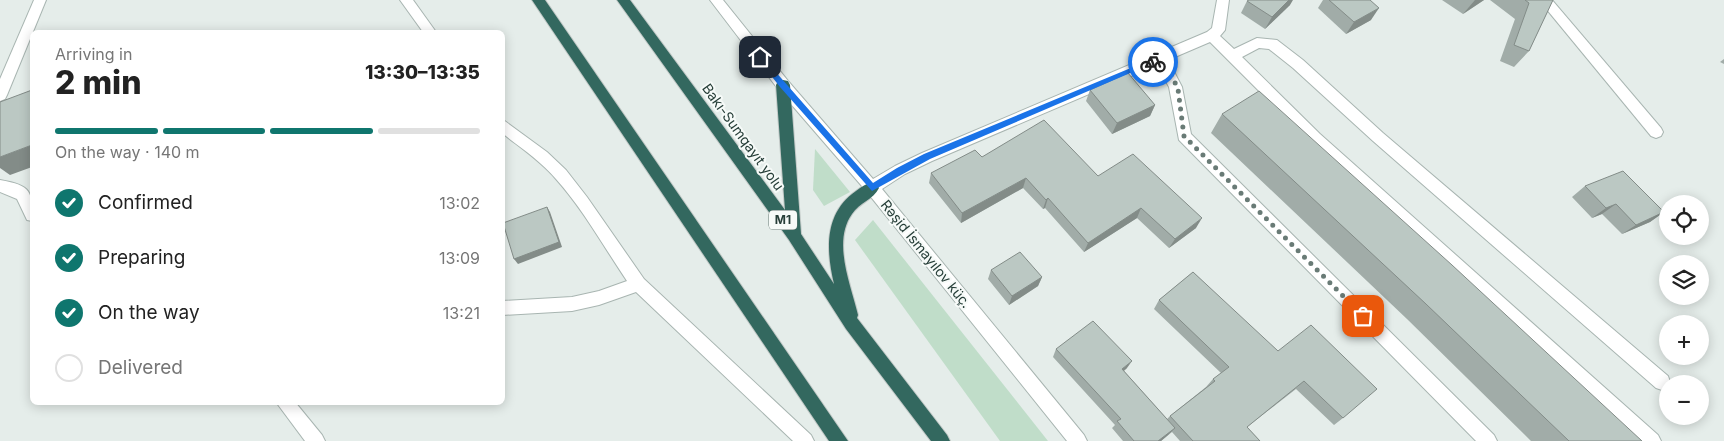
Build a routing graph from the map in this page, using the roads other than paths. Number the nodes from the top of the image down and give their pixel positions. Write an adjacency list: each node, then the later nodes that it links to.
1 (40, 0): 13 (street)
2 (406, 0): 8 (street)
3 (538, 0): 27 (highway)
4 (623, 0): 19 (highway, Bakı-Sumqayıt yolu / M1)
5 (716, 0): 12 (street, Rəşid İsmayılov küç.)
6 (1223, 0): 9 (street)
7 (1545, 0): 15 (street)
8 (428, 30)
9 (1212, 36): 10 (street); 11 (street)
10 (1232, 56): 23 (street); 31 (street)
11 (1160, 59): 17 (street); 30 (street)
12 (782, 85): 17 (street, Rəşid İsmayılov küç.); 19 (highway)
13 (0, 94)
14 (505, 127): 20 (street)
15 (1656, 132)
16 (0, 186): 18 (street)
17 (872, 188): 22 (highway); 29 (street, Rəşid İsmayılov küç.)
18 (30, 208)
19 (794, 235): 22 (highway, Bakı-Sumqayıt yolu / M1)
20 (638, 284): 21 (street); 26 (street)
21 (505, 308)
22 (852, 324): 28 (highway, Bakı-Sumqayıt yolu / M1)
23 (1659, 379)
24 (286, 405): 25 (street)
25 (316, 441)
26 (804, 441)
27 (839, 441)
28 (941, 441)
29 (1078, 441)
30 (1488, 441)
31 (1652, 441)

